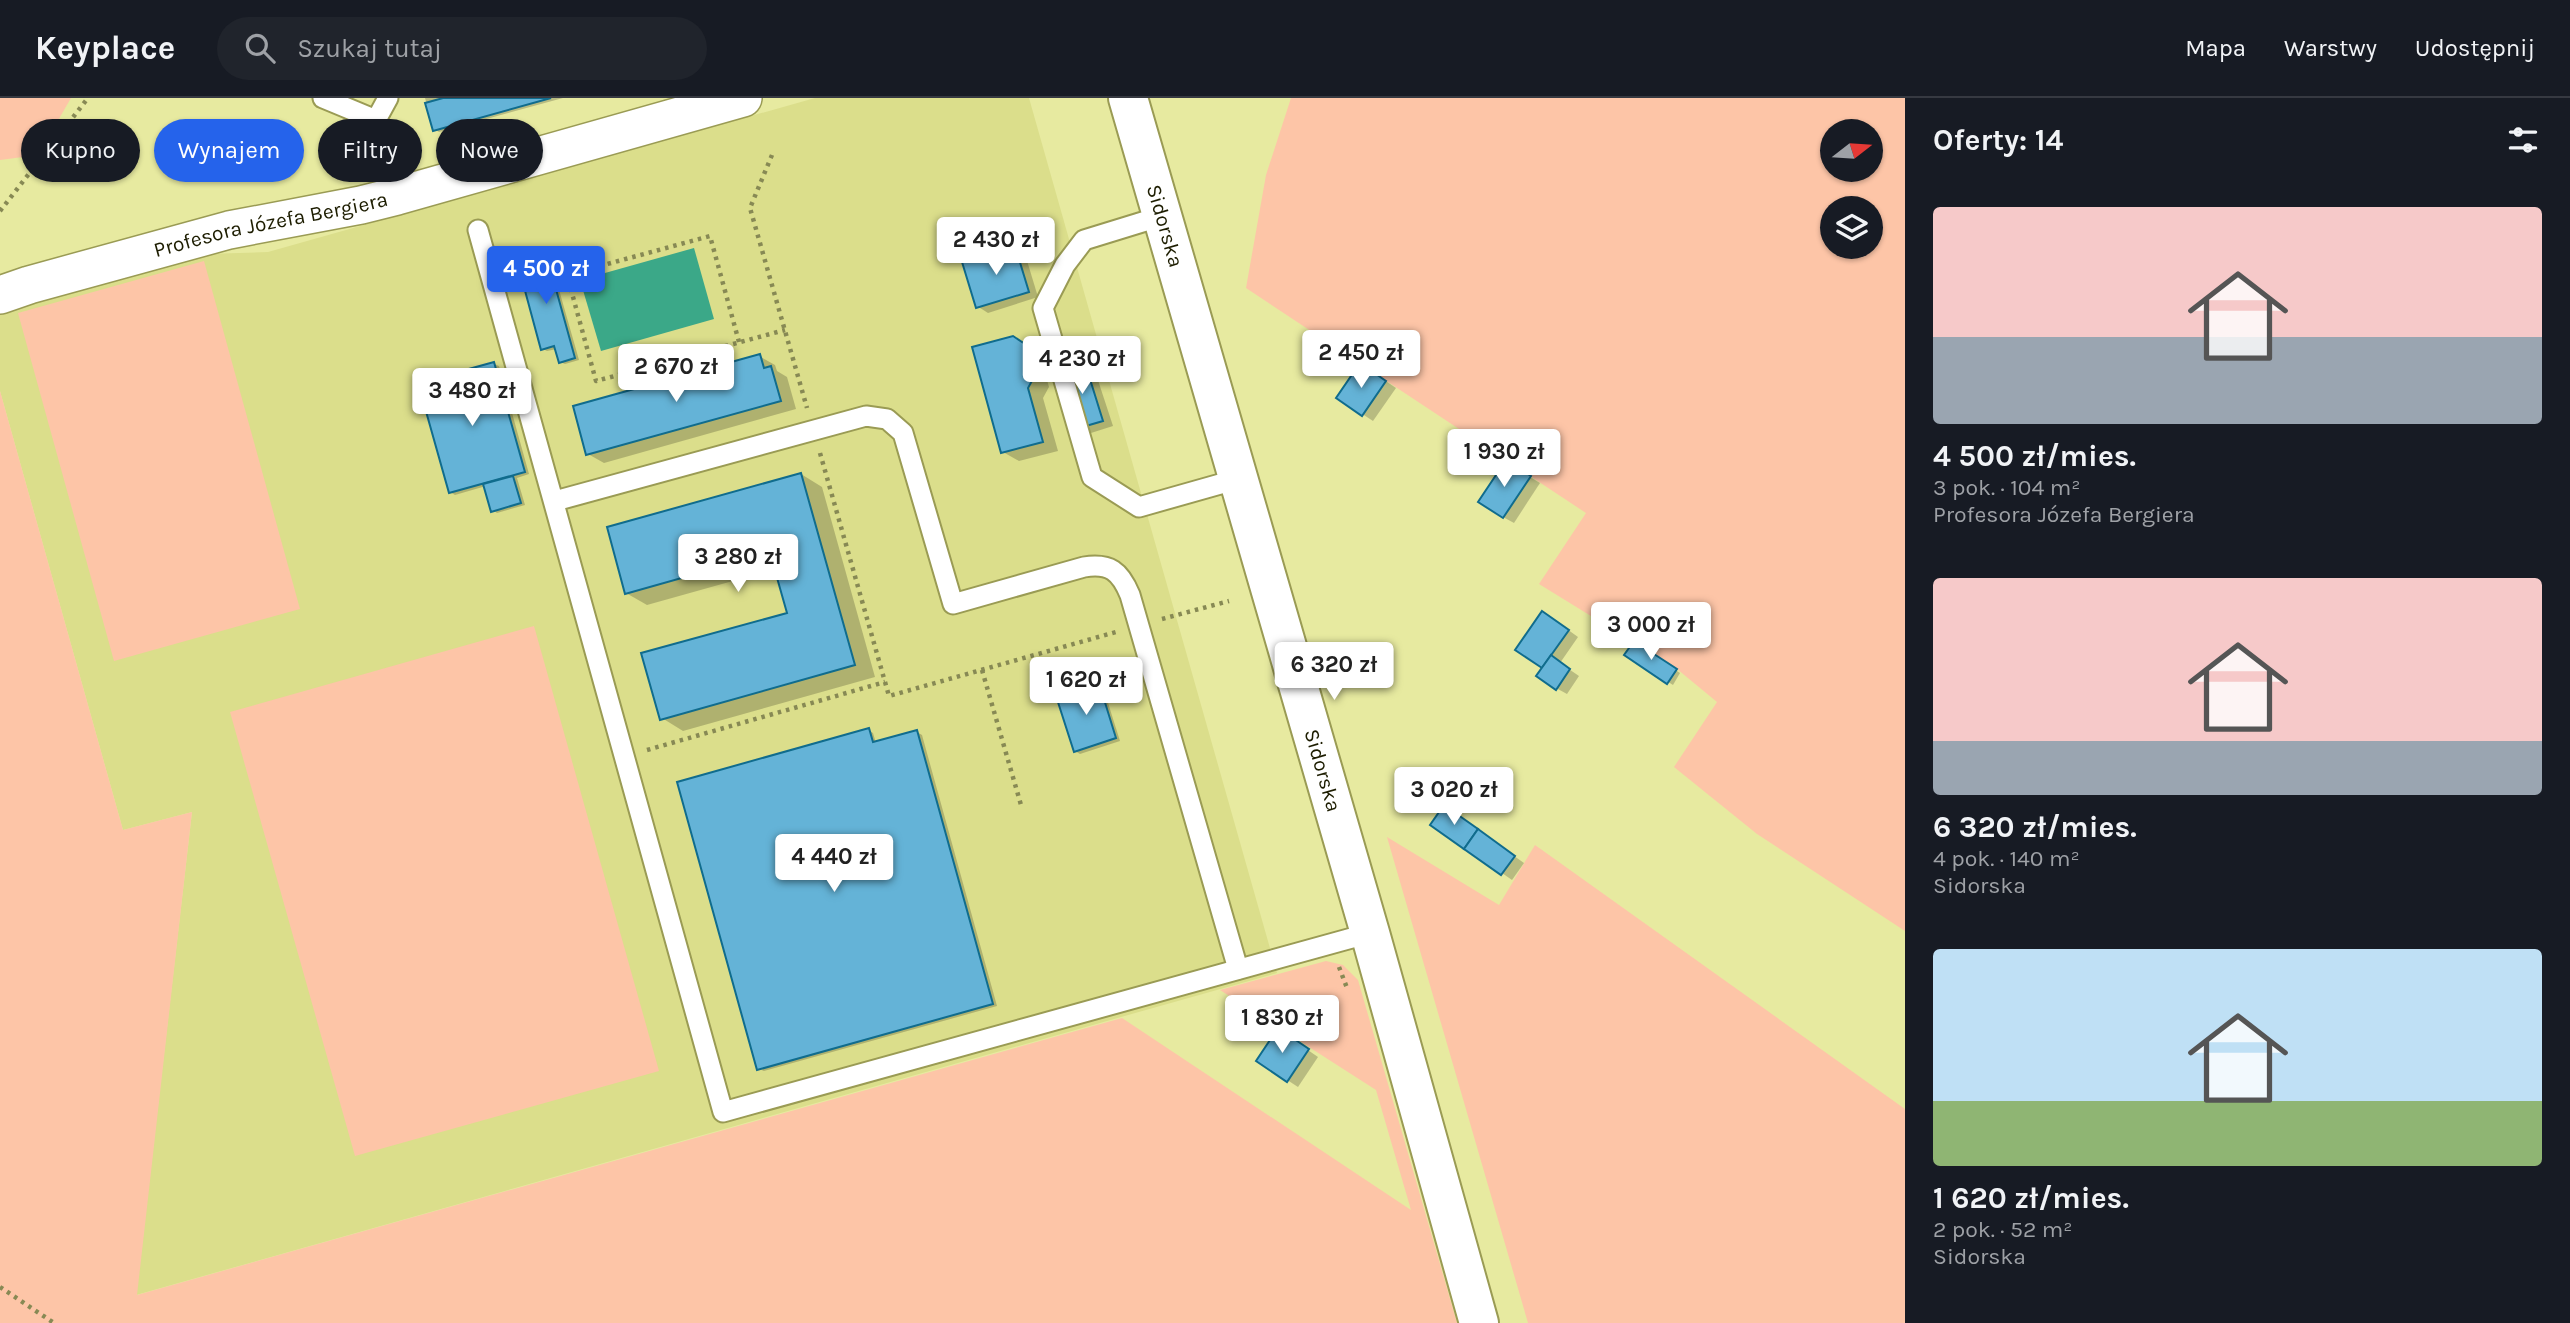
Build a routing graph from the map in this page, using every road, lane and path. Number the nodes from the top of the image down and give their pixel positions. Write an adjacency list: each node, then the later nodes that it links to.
1 (88, 98): 11 (path)
2 (323, 98): 6 (lane)
3 (388, 98): 7 (lane)
4 (743, 98): 10 (street, Profesora Józefa Bergiera)
5 (1128, 98): 12 (street, Sidorska)
6 (374, 119)
7 (377, 119)
8 (772, 155): 15 (path)
9 (393, 182): 10 (lane)
10 (397, 196): 14 (street, Profesora Józefa Bergiera)
11 (0, 211)
12 (1162, 216): 18 (street, Sidorska); 18 (lane)
13 (478, 230): 19 (lane)
14 (0, 295)
15 (785, 330): 16 (path); 17 (path)
16 (739, 342): 16 (path)
17 (814, 430): 19 (lane); 25 (lane)
18 (1238, 480): 24 (street, Sidorska)
19 (555, 501): 22 (lane)
20 (982, 670): 23 (path)
21 (885, 682): 22 (path)
22 (624, 756): 25 (lane)
23 (1021, 805)
24 (1370, 933): 25 (lane); 28 (street, Sidorska)
25 (1238, 969)
26 (0, 1287): 27 (path)
27 (54, 1323)
28 (1479, 1323)

